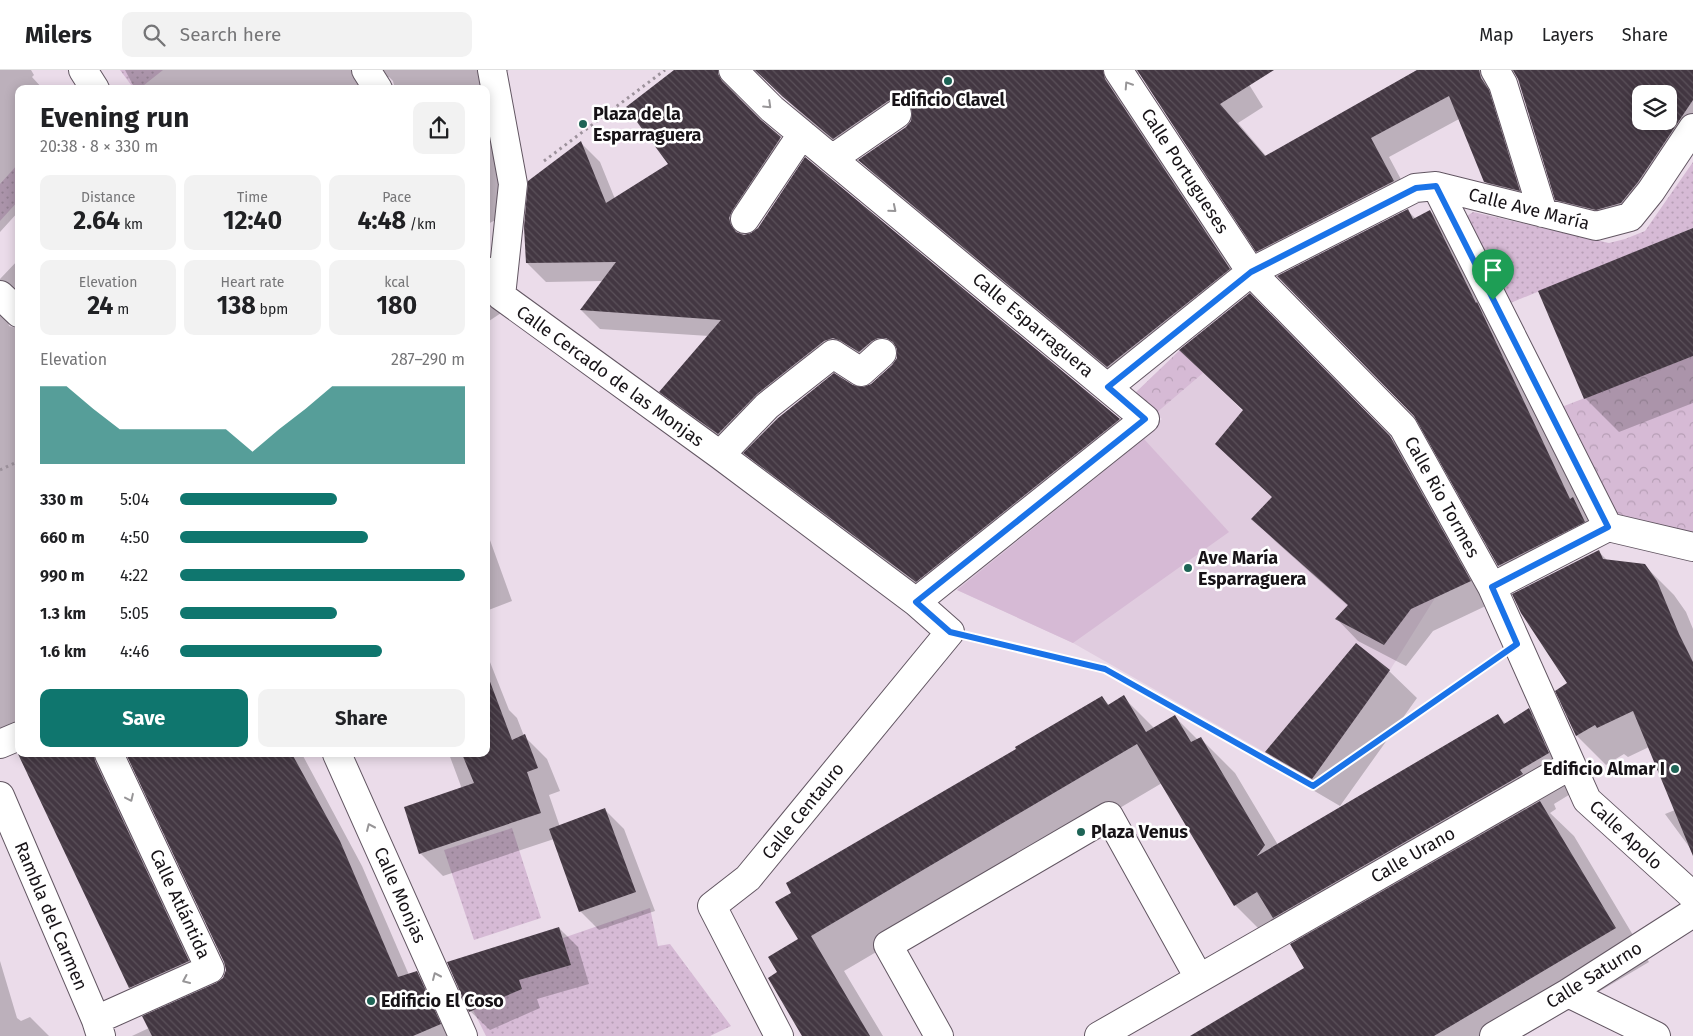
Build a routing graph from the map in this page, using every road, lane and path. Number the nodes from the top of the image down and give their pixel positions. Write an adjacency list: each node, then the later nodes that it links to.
1 (83, 70): 8 (street)
2 (366, 70): 9 (street)
3 (492, 70): 14 (street)
4 (665, 70): 14 (path)
5 (734, 70): 12 (street, Calle Esparraguera, one-way to 12)
6 (1118, 70): 18 (street, Calle Portugueses, one-way to 6)
7 (1495, 70): 16 (street)
8 (92, 85)
9 (375, 85)
10 (897, 114): 13 (street)
11 (1693, 128): 16 (street, Calle Ave María)
12 (802, 134): 13 (street, Calle Esparraguera); 17 (street)
13 (832, 159): 24 (street, Calle Esparraguera, one-way to 24)
14 (513, 184): 21 (street)
15 (1436, 186): 16 (street, Calle Ave María); 18 (street, Calle Ave María); 28 (street)
16 (1543, 212)
17 (745, 219)
18 (1251, 272): 24 (street, Calle Ave María); 30 (street, Calle Rio Tormes)
19 (490, 286): 21 (street)
20 (0, 295): 22 (street)
21 (494, 301): 25 (street, Calle Cercado de las Monjas)
22 (15, 309)
23 (882, 353): 25 (street, Calle Cercado de las Monjas)
24 (1108, 387): 31 (street, Calle Esparraguera)
25 (720, 455): 31 (street, Calle Cercado de las Monjas)
26 (15, 463): 27 (path)
27 (0, 470)
28 (1608, 527): 29 (street); 30 (street)
29 (1693, 546)
30 (1492, 587): 33 (street, Calle Rio Tormes)
31 (916, 602): 32 (street)
32 (950, 632): 33 (path); 46 (street, Calle Centauro)
33 (1517, 644): 38 (street, Calle Rio Tormes)
34 (15, 738): 35 (street)
35 (0, 744)
36 (110, 757): 44 (street, Calle Atlántida, one-way to 44)
37 (338, 757): 45 (street, Calle Monjas, one-way to 37)
38 (1571, 765): 40 (street, Calle Apolo); 42 (street, Calle Urano)
39 (0, 797): 44 (street, Rambla del Carmen)
40 (1693, 896)
41 (1693, 913): 43 (street, Calle Saturno)
42 (1199, 978): 47 (street); 48 (street, Calle Urano)
43 (1568, 993): 49 (street, Calle Saturno); 50 (street)
44 (98, 1028)
45 (463, 1036)
46 (779, 1036)
47 (939, 1036)
48 (1099, 1036)
49 (1494, 1036)
50 (1656, 1036)

